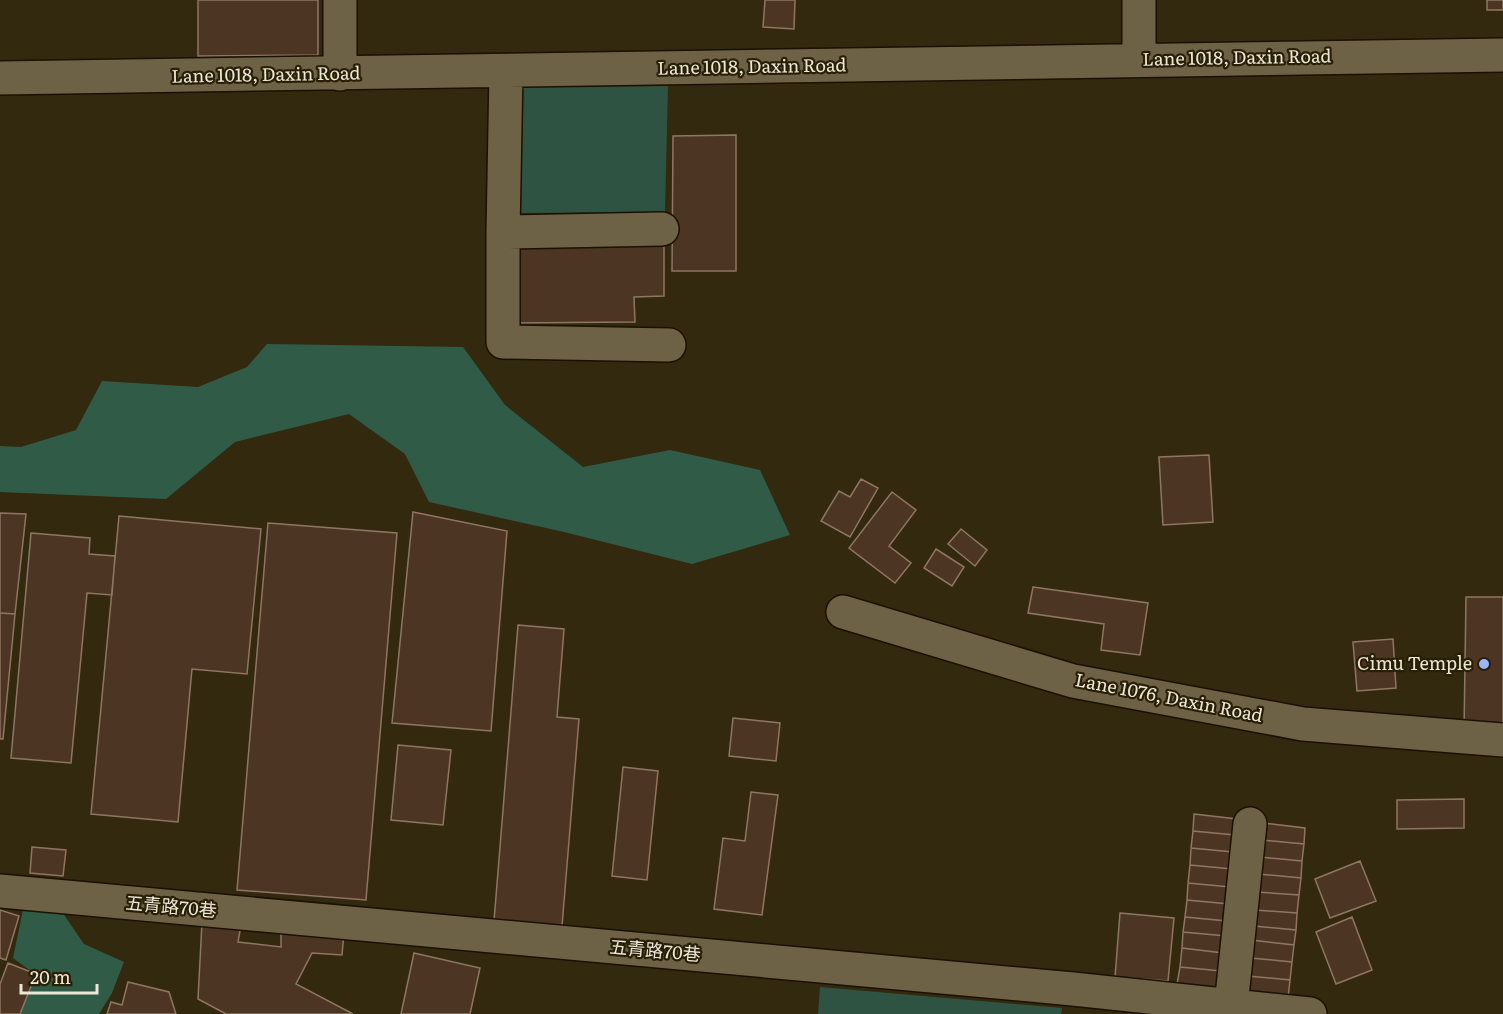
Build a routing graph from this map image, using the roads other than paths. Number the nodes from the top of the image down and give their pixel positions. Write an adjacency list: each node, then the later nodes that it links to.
1 (340, 0): 6 (street)
2 (1139, 0): 4 (street)
3 (1503, 55): 4 (street, Lane 1018, Daxin Road)
4 (1140, 59): 5 (street, Lane 1018, Daxin Road)
5 (506, 72): 6 (street, Lane 1018, Daxin Road); 9 (street)
6 (340, 74): 7 (street, Lane 1018, Daxin Road)
7 (0, 78)
8 (662, 229): 9 (street)
9 (503, 232): 10 (street)
10 (669, 345)
11 (843, 612): 12 (street, Lane 1076, Daxin Road)
12 (1503, 740)
13 (1250, 824): 15 (street)
14 (0, 891): 15 (street, 五青路70巷)
15 (1231, 1006): 16 (street, 五青路70巷)
16 (1310, 1014)

